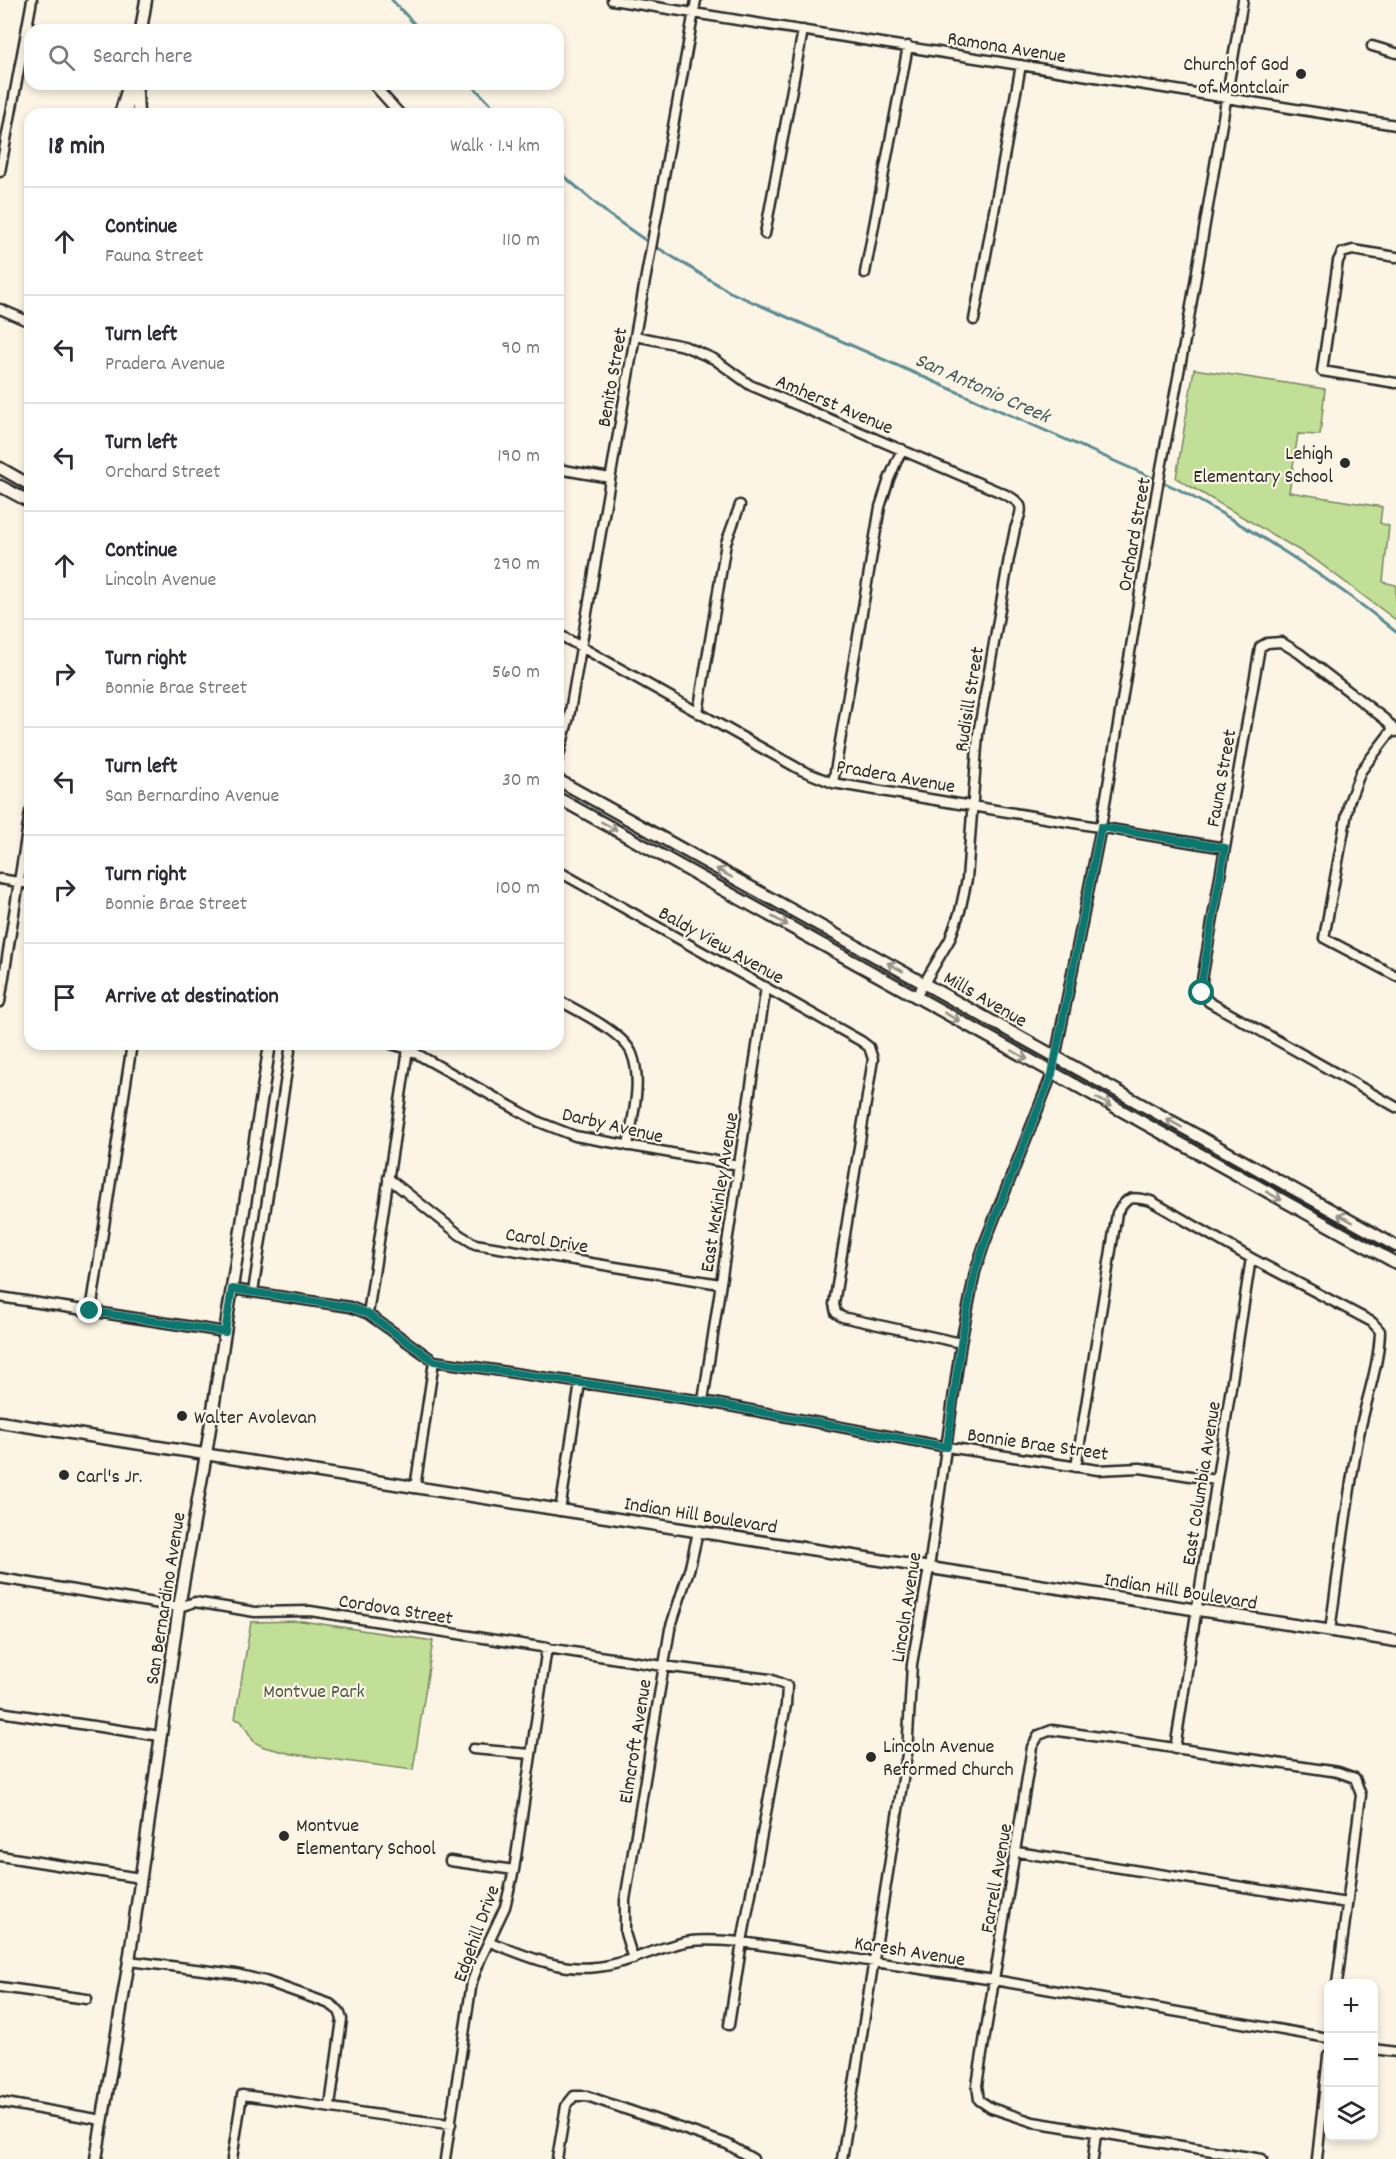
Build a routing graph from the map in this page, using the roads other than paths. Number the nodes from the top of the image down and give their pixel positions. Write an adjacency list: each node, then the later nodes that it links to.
1 (32, 0): 7 (street)
2 (146, 0): 8 (main road)
3 (612, 0): 6 (street, Ramona Avenue)
4 (696, 0): 6 (street, Benito Street)
5 (1243, 0): 19 (street, Orchard Street)
6 (694, 13): 9 (street, Ramona Avenue); 32 (street, Benito Street)
7 (28, 24)
8 (142, 24)
9 (803, 30): 11 (street, Ramona Avenue); 26 (street)
10 (24, 43): 25 (street)
11 (908, 46): 14 (street, Ramona Avenue); 28 (street)
12 (1372, 46): 13 (street)
13 (1396, 53)
14 (1022, 65): 19 (street, Ramona Avenue); 31 (street)
15 (129, 90): 20 (street)
16 (130, 90): 21 (main road)
17 (136, 90): 22 (main road)
18 (378, 90): 23 (street)
19 (1226, 98): 24 (street, Ramona Avenue); 52 (street, Orchard Street)
20 (121, 108)
21 (127, 108)
22 (138, 108)
23 (395, 108)
24 (1396, 125)
25 (0, 172)
26 (765, 234)
27 (1396, 257): 33 (street)
28 (865, 273)
29 (0, 309): 30 (street)
30 (24, 319)
31 (974, 320)
32 (635, 336): 34 (street, Amherst Avenue); 37 (street, Benito Street)
33 (1396, 383)
34 (902, 449): 42 (street, Amherst Avenue); 49 (street)
35 (0, 468): 38 (main road)
36 (564, 471): 37 (street)
37 (610, 478): 44 (street, Benito Street)
38 (24, 482)
39 (0, 486): 40 (main road)
40 (24, 499)
41 (740, 505): 45 (street)
42 (1021, 506): 51 (street, Rudisill Street)
43 (564, 638): 44 (street, Pradera Avenue)
44 (580, 647): 45 (street, Pradera Avenue); 47 (street, Benito Street)
45 (698, 713): 49 (street, Pradera Avenue)
46 (1395, 730): 53 (street, Fauna Street); 59 (street)
47 (564, 736)
48 (564, 783): 60 (main road, Mills Avenue, one-way to 48)
49 (833, 783): 51 (street, Pradera Avenue)
50 (564, 801): 62 (main road, Mills Avenue, one-way to 62)
51 (973, 806): 52 (street, Pradera Avenue); 60 (street, Rudisill Street)
52 (1101, 827): 53 (street, Pradera Avenue); 70 (street, Orchard Street)
53 (1225, 848): 72 (street, Fauna Street)
54 (24, 850): 57 (street)
55 (564, 874): 61 (street, Baldy View Avenue)
56 (0, 879): 57 (street)
57 (19, 882): 58 (street); 63 (street)
58 (24, 883)
59 (1396, 976)
60 (924, 984): 62 (street, Rudisill Street); 70 (main road, Mills Avenue)
61 (766, 987): 74 (street, East McKinley Avenue); 86 (street, Baldy View Avenue)
62 (916, 997): 71 (main road, Mills Avenue, one-way to 71)
63 (0, 1002)
64 (564, 1003): 73 (street)
65 (131, 1050): 83 (street)
66 (269, 1050): 80 (main road, San Bernardino Avenue)
67 (290, 1050): 81 (street)
68 (408, 1050): 75 (street)
69 (410, 1050): 73 (street, Darby Avenue)
70 (1055, 1058): 71 (street, Orchard Street); 76 (main road, Mills Avenue, one-way to 70)
71 (1052, 1074): 78 (main road, Mills Avenue, one-way to 78); 86 (street, Lincoln Avenue)
72 (1396, 1107)
73 (628, 1146): 74 (street, Darby Avenue)
74 (739, 1165): 79 (street, East McKinley Avenue)
75 (388, 1178): 79 (street, Carol Drive); 84 (street)
76 (1396, 1246)
77 (1251, 1258): 93 (street); 94 (street, East Columbia Avenue); 102 (street)
78 (1396, 1263)
79 (720, 1284): 89 (street, East McKinley Avenue)
80 (232, 1289): 81 (street, Bonnie Brae Street); 85 (main road, San Bernardino Avenue)
81 (252, 1292): 84 (street, Bonnie Brae Street)
82 (0, 1297): 83 (street)
83 (90, 1311): 85 (street)
84 (368, 1314): 87 (street, Bonnie Brae Street)
85 (225, 1332): 92 (main road, San Bernardino Avenue)
86 (961, 1343): 91 (street, Lincoln Avenue)
87 (434, 1361): 88 (street, Bonnie Brae Street); 95 (street)
88 (580, 1383): 89 (street, Bonnie Brae Street); 96 (street)
89 (703, 1401): 91 (street, Bonnie Brae Street)
90 (0, 1422): 92 (main road, Indian Hill Boulevard)
91 (947, 1447): 93 (street, Bonnie Brae Street); 98 (street, Lincoln Avenue)
92 (206, 1454): 95 (main road, Indian Hill Boulevard); 100 (main road, San Bernardino Avenue)
93 (1076, 1467): 94 (street, Bonnie Brae Street)
94 (1216, 1480): 101 (street, East Columbia Avenue)
95 (416, 1488): 96 (main road, Indian Hill Boulevard)
96 (560, 1510): 97 (main road, Indian Hill Boulevard)
97 (698, 1532): 98 (main road, Indian Hill Boulevard); 105 (street, Elmcroft Avenue)
98 (929, 1568): 101 (main road, Indian Hill Boulevard); 121 (street, Lincoln Avenue)
99 (0, 1578): 100 (street, Cordova Street)
100 (179, 1607): 104 (street, Cordova Street); 107 (main road, San Bernardino Avenue)
101 (1197, 1610): 102 (main road, Indian Hill Boulevard); 109 (street, East Columbia Avenue)
102 (1330, 1631): 103 (main road, Indian Hill Boulevard)
103 (1396, 1641)
104 (547, 1647): 105 (street, Cordova Street); 110 (street, Edgehill Drive)
105 (663, 1666): 118 (street, Cordova Street); 119 (street, Elmcroft Avenue)
106 (0, 1712): 107 (street)
107 (160, 1736): 115 (main road, San Bernardino Avenue)
108 (473, 1749): 110 (street)
109 (1175, 1749): 111 (street, Farrell Avenue); 116 (street)
110 (531, 1754): 114 (street, Edgehill Drive)
111 (1017, 1851): 116 (street); 123 (street, Farrell Avenue)
112 (0, 1856): 115 (street)
113 (450, 1861): 114 (street)
114 (514, 1870): 117 (street, Edgehill Drive)
115 (140, 1878): 120 (main road, San Bernardino Avenue)
116 (1347, 1903): 122 (street)
117 (490, 1942): 119 (street, Karesh Avenue); 134 (street, Edgehill Drive)
118 (742, 1942): 119 (street, Karesh Avenue); 121 (street, Karesh Avenue); 126 (street)
119 (633, 1959)
120 (129, 1961): 132 (street); 133 (main road, San Bernardino Avenue)
121 (875, 1961): 123 (street, Karesh Avenue); 142 (street, Lincoln Avenue)
122 (1338, 1979)
123 (994, 1980): 127 (street, Karesh Avenue); 135 (street, Farrell Avenue)
124 (0, 1987): 125 (street)
125 (87, 1998)
126 (729, 2025)
127 (1324, 2037)
128 (1378, 2050): 129 (street)
129 (1396, 2052)
130 (1325, 2087): 145 (street)
131 (0, 2102): 133 (street)
132 (330, 2106): 134 (street); 138 (street)
133 (102, 2120): 137 (main road, San Bernardino Avenue)
134 (451, 2124): 139 (street, Edgehill Drive)
135 (1096, 2133): 136 (street); 143 (street)
136 (1203, 2154): 144 (street)
137 (96, 2159)
138 (232, 2159)
139 (445, 2159)
140 (557, 2159): 141 (street)
141 (753, 2159)
142 (842, 2159)
143 (1093, 2159)
144 (1262, 2159)
145 (1317, 2159)

